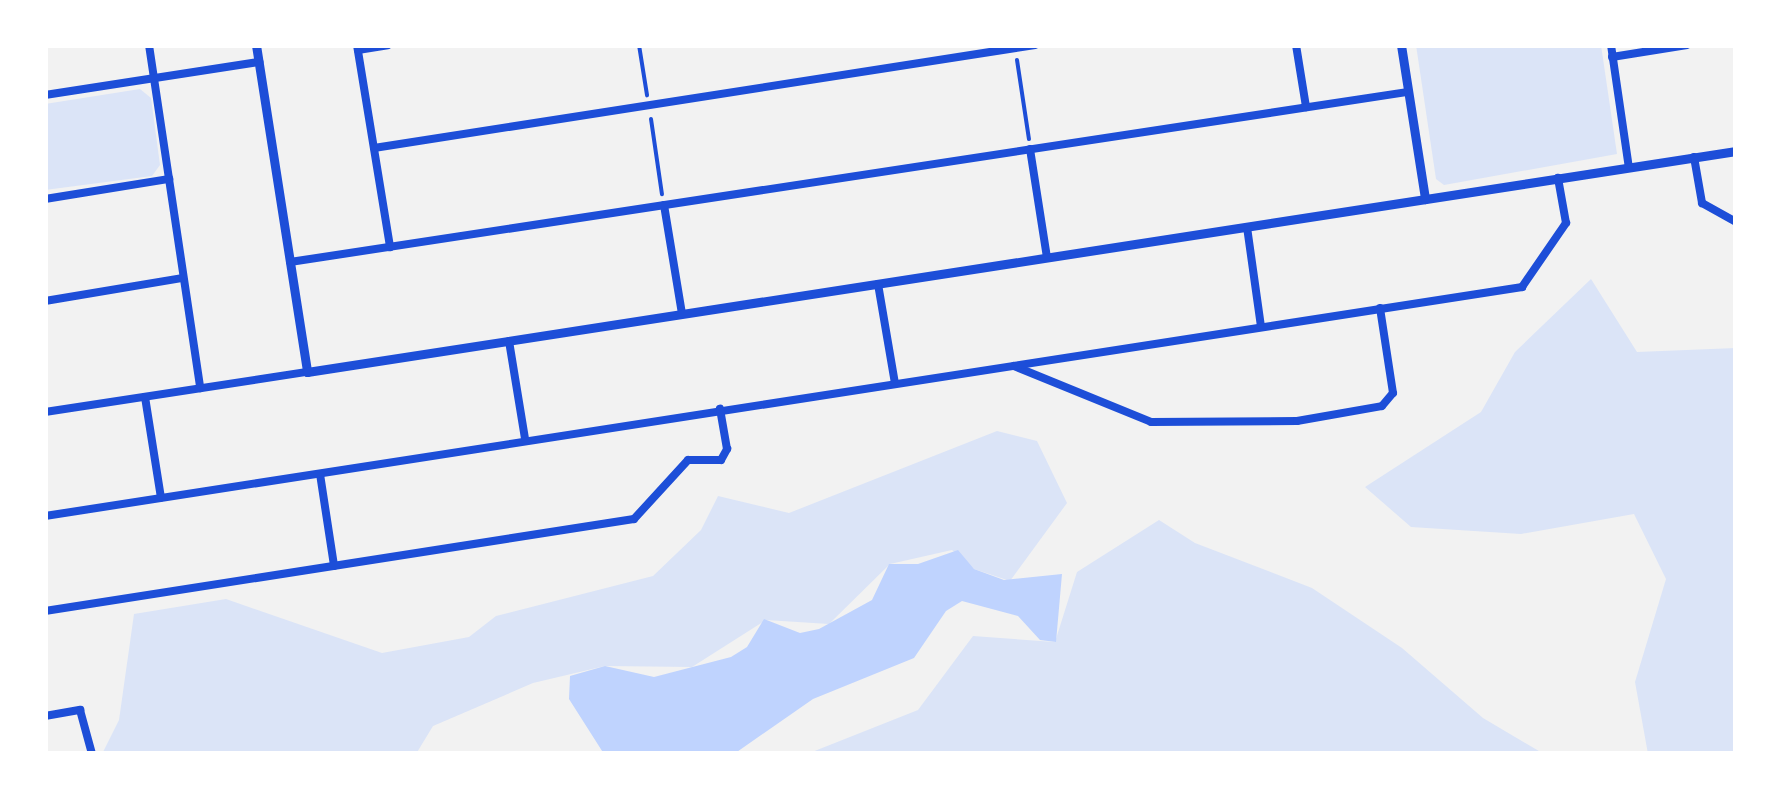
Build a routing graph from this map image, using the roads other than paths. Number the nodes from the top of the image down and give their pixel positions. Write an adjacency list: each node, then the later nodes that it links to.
1 (149, 45): 12 (street)
2 (256, 45): 11 (street)
3 (388, 45): 9 (street)
4 (1035, 45): 16 (street)
5 (1296, 45): 15 (street)
6 (1401, 45): 13 (street)
7 (1611, 45): 10 (street)
8 (1687, 45): 10 (street)
9 (357, 47): 16 (street)
10 (1612, 57): 20 (street)
11 (258, 62): 12 (street); 30 (street)
12 (154, 78): 14 (street); 21 (street)
13 (1408, 92): 15 (street); 24 (street)
14 (45, 96)
15 (1306, 107): 17 (street)
16 (374, 148): 28 (street)
17 (1030, 150): 25 (street); 29 (street)
18 (1736, 151): 19 (street)
19 (1694, 158): 20 (street); 26 (street)
20 (1628, 168): 22 (street)
21 (169, 178): 23 (street); 31 (street)
22 (1558, 178): 24 (street); 34 (street)
23 (45, 199)
24 (1425, 199): 27 (street)
25 (664, 205): 28 (street); 35 (street)
26 (1736, 222)
27 (1247, 226): 29 (street); 36 (street)
28 (390, 247): 30 (street)
29 (1047, 257): 32 (street)
30 (290, 262): 39 (street)
31 (184, 278): 33 (street); 41 (street)
32 (878, 284): 35 (street); 40 (street)
33 (45, 301)
34 (1380, 308): 36 (street); 38 (street)
35 (682, 314): 37 (street)
36 (1261, 326): 38 (street)
37 (508, 341): 39 (street); 45 (street)
38 (1014, 366): 40 (street)
39 (307, 372): 41 (street)
40 (895, 383): 43 (street)
41 (200, 388): 42 (street)
42 (144, 397): 44 (street); 47 (street)
43 (720, 410): 45 (street); 49 (street)
44 (45, 412)
45 (525, 439): 46 (street)
46 (320, 474): 47 (street); 49 (street)
47 (161, 498): 48 (street)
48 (45, 516)
49 (334, 566): 50 (street)
50 (45, 611)
51 (45, 716): 52 (street)
52 (92, 754)

